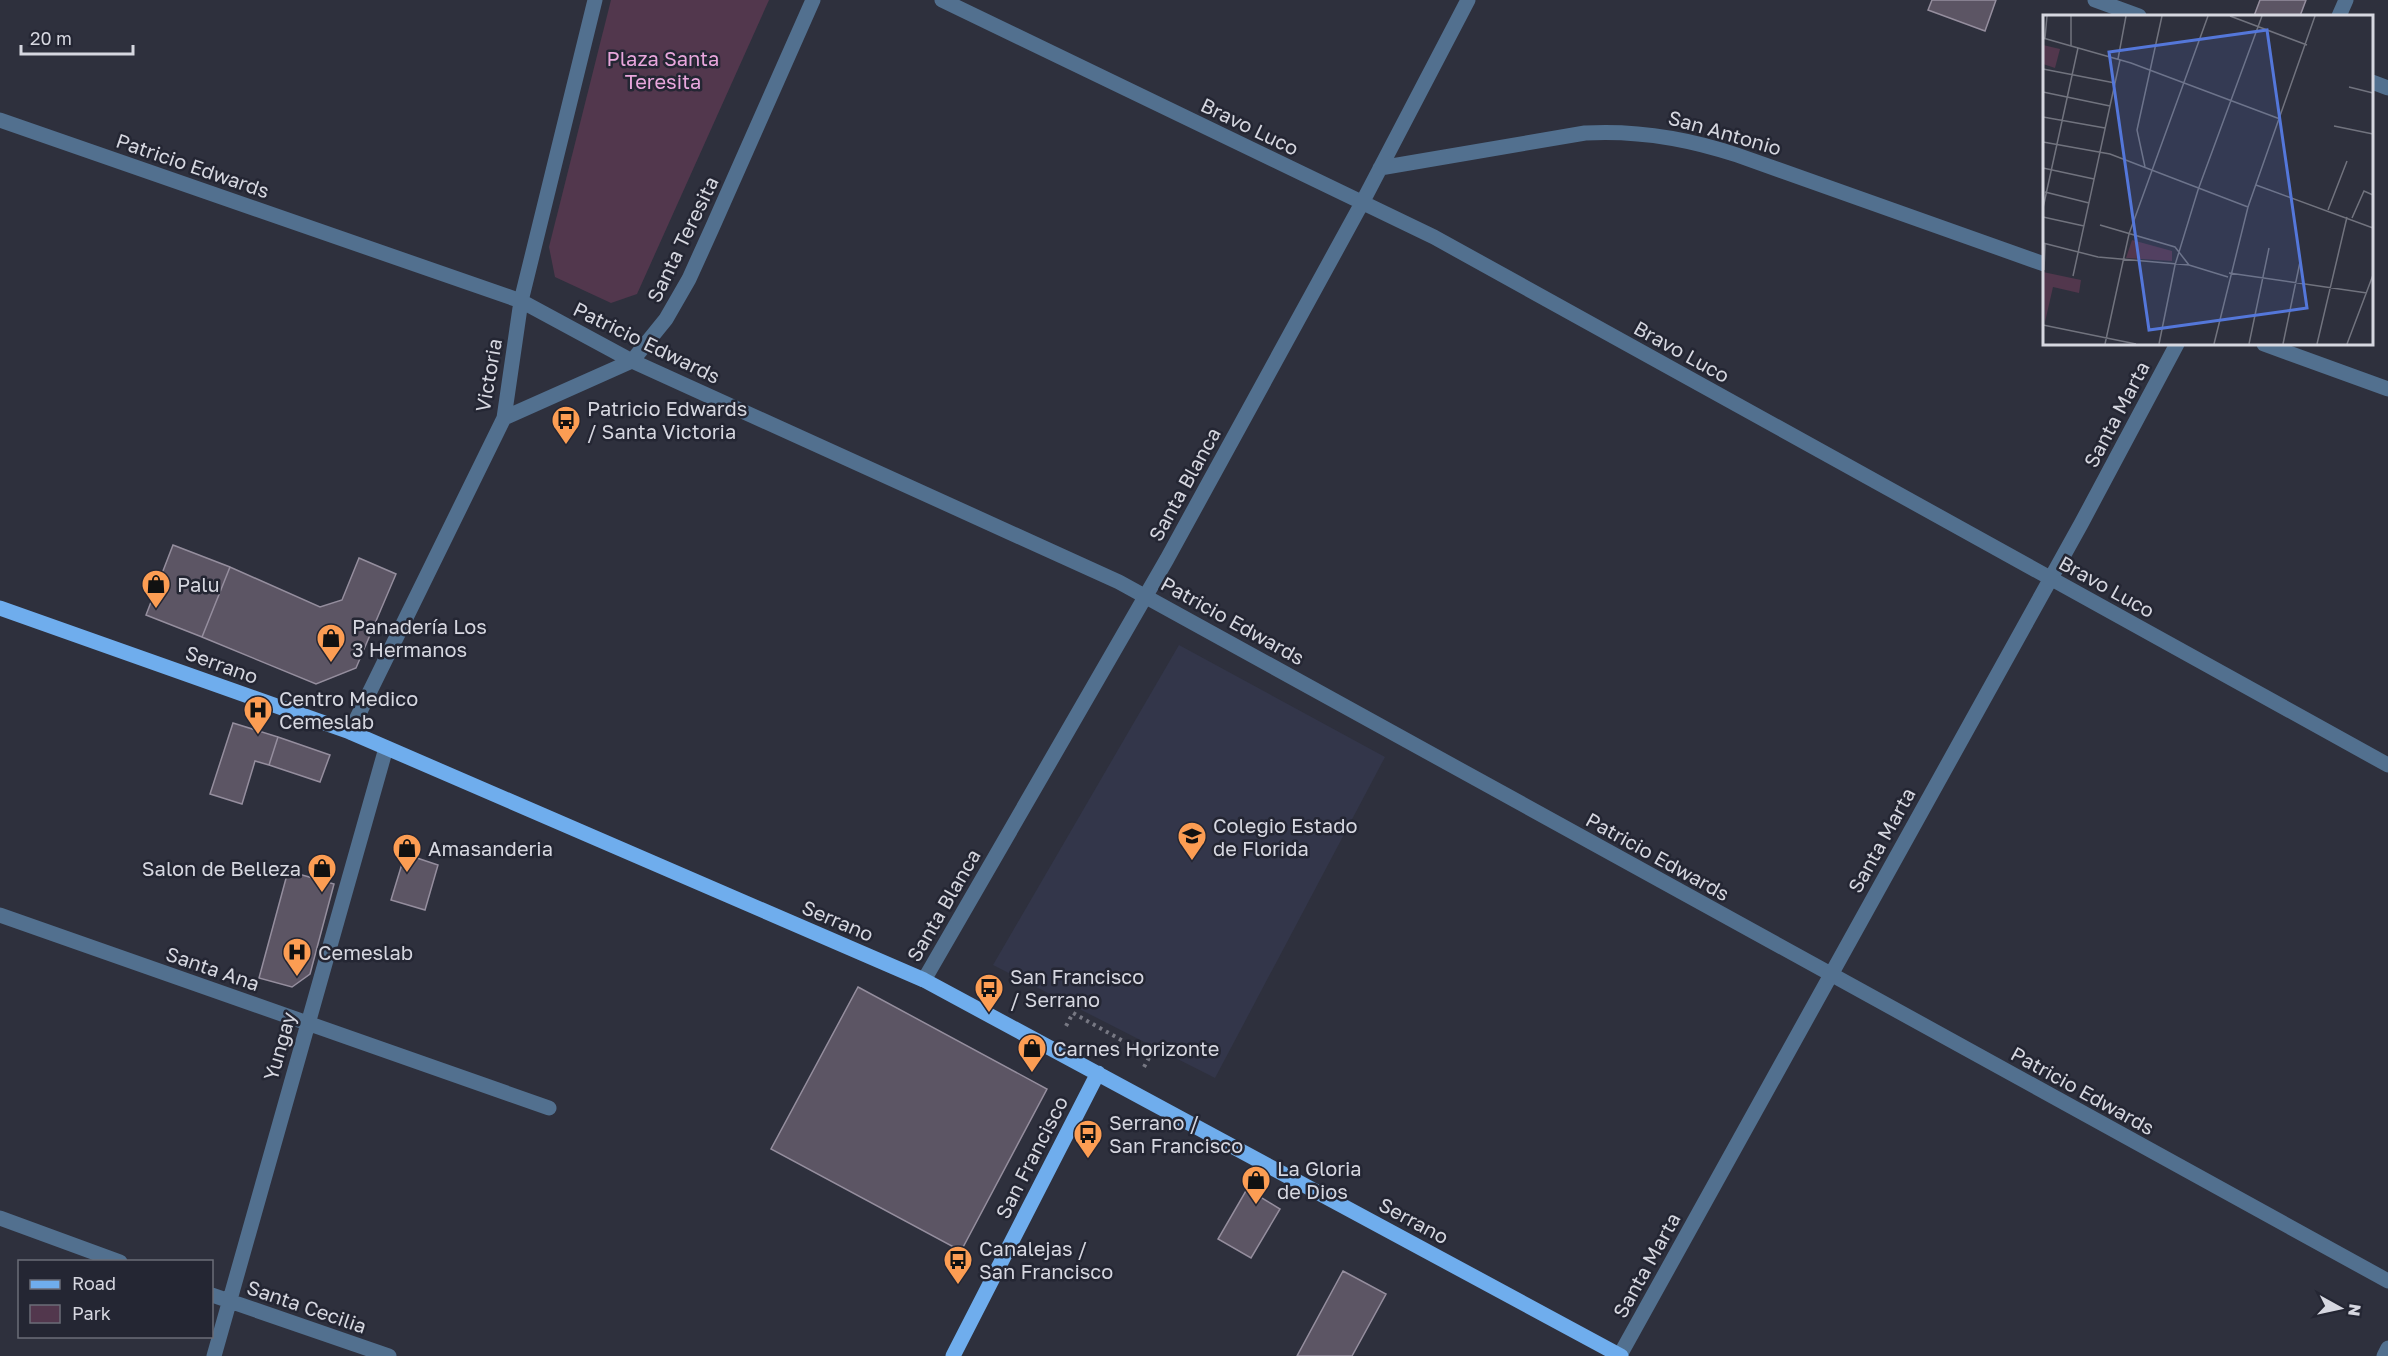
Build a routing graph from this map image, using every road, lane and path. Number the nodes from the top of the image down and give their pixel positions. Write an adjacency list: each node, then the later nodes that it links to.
1 (594, 0): 16 (street, Victoria)
2 (813, 0): 19 (street, Santa Teresita)
3 (942, 0): 14 (street, Bravo Luco)
4 (1468, 0): 13 (street, Santa Blanca)
5 (2095, 0): 7 (street)
6 (2346, 0): 9 (street)
7 (2122, 5): 8 (street)
8 (2137, 15)
9 (2339, 15)
10 (2373, 82): 11 (street)
11 (2388, 88)
12 (0, 120): 16 (street, Patricio Edwards)
13 (1380, 168): 14 (street, Santa Blanca); 15 (street, San Antonio)
14 (1362, 203): 22 (street, Bravo Luco); 23 (street, Santa Blanca)
15 (2043, 264)
16 (521, 301): 19 (street, Patricio Edwards); 21 (street, Victoria)
17 (2176, 345): 22 (street, Santa Marta)
18 (2267, 345): 20 (street)
19 (632, 361): 21 (street, Santa Teresita); 23 (street, Patricio Edwards)
20 (2388, 389)
21 (504, 417): 25 (street, Victoria)
22 (2050, 579): 27 (street, Bravo Luco); 29 (street, Santa Marta)
23 (1145, 596): 29 (street, Patricio Edwards); 30 (street, Santa Blanca)
24 (0, 608): 25 (main road, Serrano)
25 (350, 732): 26 (main road, Serrano)
26 (386, 748): 30 (main road, Serrano); 31 (street, Yungay)
27 (2388, 765)
28 (0, 915): 31 (street, Santa Ana)
29 (1830, 975): 36 (street, Patricio Edwards); 43 (street, Santa Marta)
30 (924, 980): 32 (main road, Serrano)
31 (308, 1023): 33 (street, Santa Ana); 38 (street, Yungay)
32 (1098, 1073): 42 (main road, San Francisco); 43 (main road, Serrano)
33 (549, 1108)
34 (0, 1218): 35 (street)
35 (115, 1260)
36 (2388, 1281)
37 (213, 1294): 38 (street, Santa Cecilia)
38 (230, 1301): 40 (street, Yungay); 41 (street, Santa Cecilia)
39 (2388, 1348): 44 (street)
40 (214, 1356)
41 (389, 1356)
42 (953, 1356)
43 (1620, 1356)
44 (2384, 1356)

